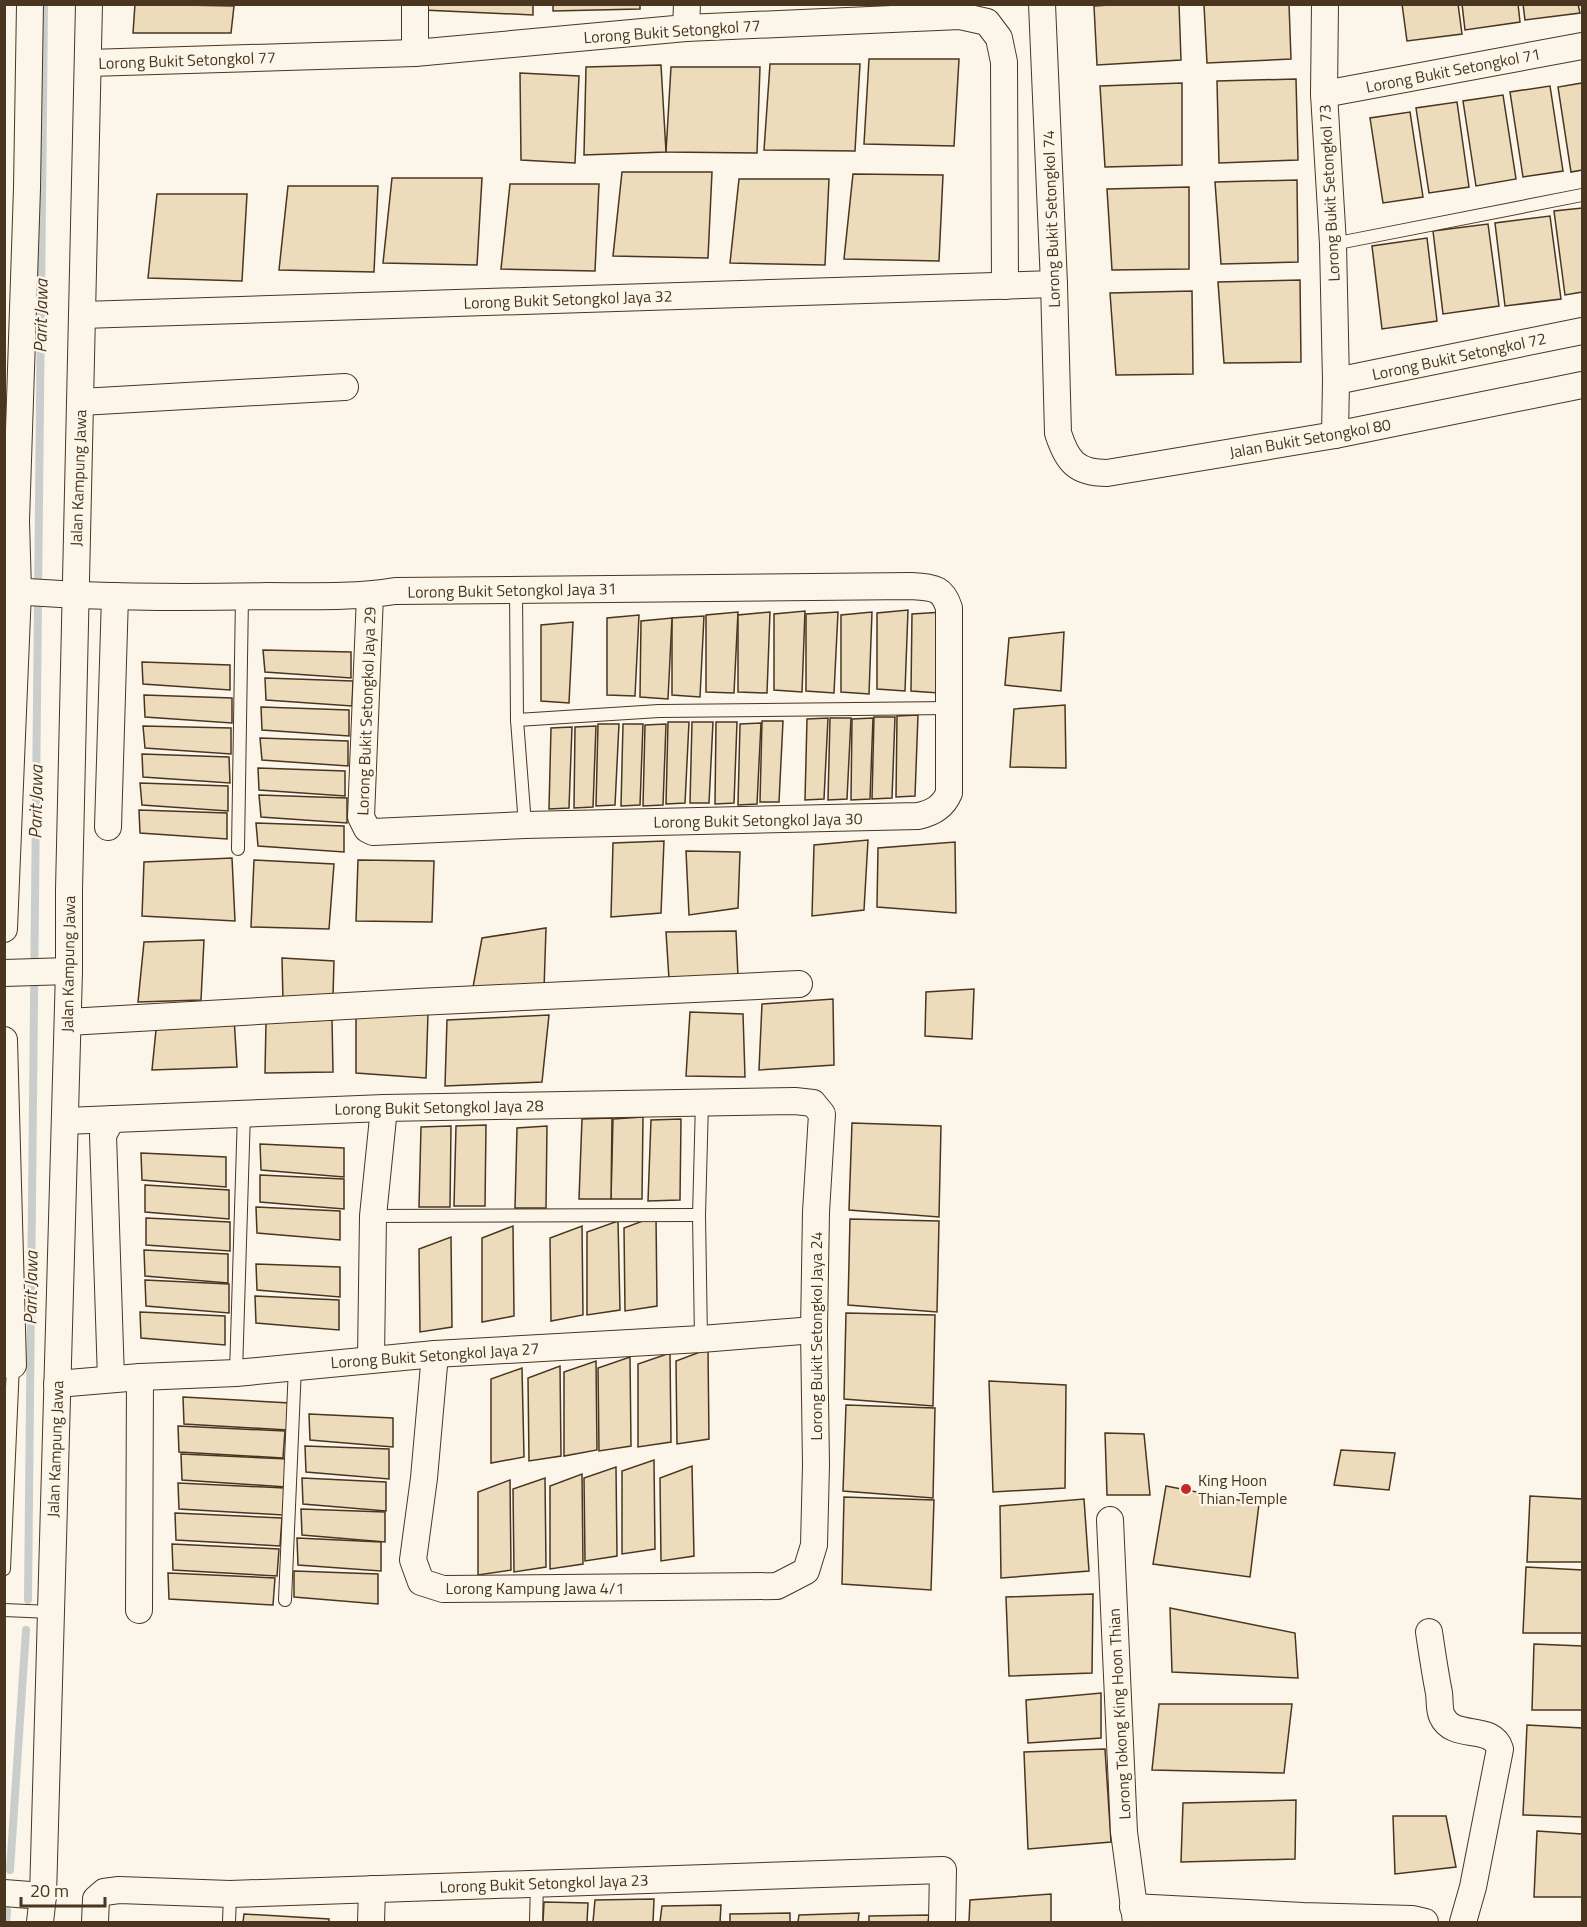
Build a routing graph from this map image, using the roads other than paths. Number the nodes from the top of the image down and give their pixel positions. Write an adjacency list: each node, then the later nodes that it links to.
1 (30, 4): 13 (street)
2 (89, 4): 9 (street, Jalan Kampung Jawa)
3 (415, 4): 8 (street)
4 (1042, 4): 14 (street, Lorong Bukit Setongkol 74)
5 (1324, 4): 10 (street, Lorong Bukit Setongkol 73)
6 (686, 16): 8 (street, Lorong Bukit Setongkol 77); 15 (street, Lorong Bukit Setongkol 77)
7 (1582, 46): 10 (street, Lorong Bukit Setongkol 71)
8 (415, 53): 9 (street, Lorong Bukit Setongkol 77)
9 (89, 63): 16 (street, Jalan Kampung Jawa)
10 (1324, 94): 12 (street, Lorong Bukit Setongkol 73)
11 (1582, 195): 12 (lane)
12 (1333, 244): 18 (street, Lorong Bukit Setongkol 73)
13 (14, 264): 25 (street)
14 (1054, 284): 15 (street, Lorong Bukit Setongkol Jaya 32); 22 (street, Lorong Bukit Setongkol 74)
15 (1005, 286): 16 (street, Lorong Bukit Setongkol Jaya 32)
16 (82, 315): 21 (street, Jalan Kampung Jawa)
17 (1582, 331): 18 (street, Lorong Bukit Setongkol 72)
18 (1336, 381): 23 (street, Lorong Bukit Setongkol 73)
19 (1582, 385): 23 (street, Jalan Bukit Setongkol 80)
20 (345, 387): 21 (street)
21 (81, 402): 26 (street, Jalan Kampung Jawa)
22 (1058, 433): 23 (street, Jalan Bukit Setongkol 80)
23 (1335, 435)
24 (516, 590): 27 (street, Lorong Bukit Setongkol Jaya 31); 30 (street, Lorong Bukit Setongkol Jaya 31); 32 (lane)
25 (18, 591): 26 (street, Lorong Bukit Setongkol Jaya 31); 37 (street)
26 (67, 594): 28 (street, Lorong Bukit Setongkol Jaya 31); 38 (street, Jalan Kampung Jawa)
27 (370, 595): 29 (street, Lorong Bukit Setongkol Jaya 31); 33 (street, Lorong Bukit Setongkol Jaya 29)
28 (115, 596): 29 (street, Lorong Bukit Setongkol Jaya 31); 35 (street)
29 (242, 597): 36 (lane)
30 (946, 598): 31 (street, Lorong Bukit Setongkol Jaya 30)
31 (948, 708): 32 (lane); 34 (street, Lorong Bukit Setongkol Jaya 30)
32 (517, 720): 34 (lane)
33 (364, 825): 34 (street, Lorong Bukit Setongkol Jaya 30)
34 (525, 825)
35 (108, 827)
36 (238, 849)
37 (4, 929)
38 (58, 971): 39 (street); 41 (street, Jalan Kampung Jawa)
39 (4, 973)
40 (799, 984): 41 (street)
41 (68, 1022): 48 (street, Jalan Kampung Jawa)
42 (4, 1040): 55 (street)
43 (702, 1102): 44 (street, Lorong Bukit Setongkol Jaya 28); 45 (street, Lorong Bukit Setongkol Jaya 28); 49 (lane)
44 (813, 1103): 51 (street, Lorong Bukit Setongkol Jaya 24)
45 (384, 1108): 46 (street, Lorong Bukit Setongkol Jaya 28); 50 (street)
46 (244, 1112): 47 (street, Lorong Bukit Setongkol Jaya 28); 57 (lane)
47 (112, 1119): 48 (street, Lorong Bukit Setongkol Jaya 28); 59 (street)
48 (65, 1121): 60 (street, Jalan Kampung Jawa)
49 (699, 1215): 50 (lane); 52 (lane)
50 (373, 1216): 54 (street)
51 (814, 1330): 52 (street, Lorong Bukit Setongkol Jaya 27); 63 (street, Lorong Bukit Setongkol Jaya 24)
52 (701, 1339): 53 (street, Lorong Bukit Setongkol Jaya 27)
53 (435, 1354): 54 (street, Lorong Bukit Setongkol Jaya 27); 63 (street, Lorong Kampung Jawa 4/1)
54 (371, 1358): 56 (street, Lorong Bukit Setongkol Jaya 27)
55 (9, 1364): 62 (lane)
56 (294, 1366): 57 (street, Lorong Bukit Setongkol Jaya 27); 64 (lane)
57 (236, 1373): 58 (street, Lorong Bukit Setongkol Jaya 27)
58 (140, 1377): 59 (street, Lorong Bukit Setongkol Jaya 27); 66 (street)
59 (111, 1379): 60 (street, Lorong Bukit Setongkol Jaya 27)
60 (57, 1384): 67 (street, Jalan Kampung Jawa)
61 (1110, 1520): 75 (street, Lorong Tokong King Hoon Thian)
62 (4, 1569)
63 (806, 1571)
64 (285, 1600)
65 (4, 1610): 67 (lane)
66 (139, 1610)
67 (51, 1612): 73 (street, Jalan Kampung Jawa)
68 (1429, 1632): 82 (street)
69 (537, 1883): 70 (street, Lorong Bukit Setongkol Jaya 23); 79 (lane); 80 (street, Lorong Bukit Setongkol Jaya 23)
70 (372, 1889): 72 (street, Lorong Bukit Setongkol Jaya 23); 78 (street)
71 (4, 1893): 73 (street)
72 (230, 1894): 74 (street, Lorong Bukit Setongkol Jaya 23); 77 (lane)
73 (43, 1896): 76 (street, Jalan Kampung Jawa)
74 (96, 1911)
75 (1135, 1915): 81 (street)
76 (40, 1923)
77 (229, 1923)
78 (371, 1923)
79 (536, 1923)
80 (942, 1923)
81 (1425, 1923)
82 (1463, 1923)

